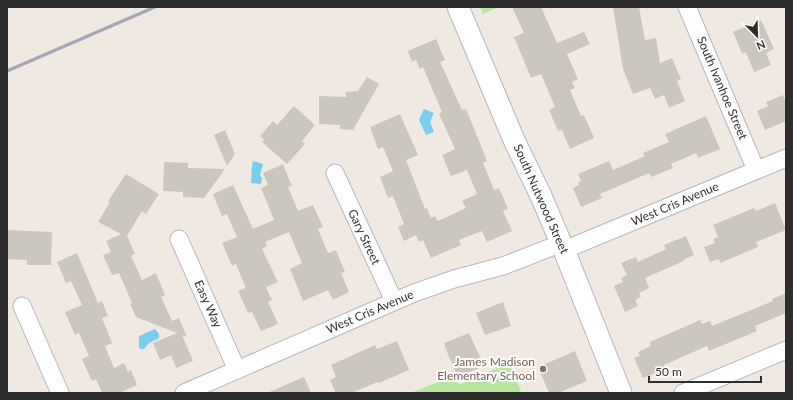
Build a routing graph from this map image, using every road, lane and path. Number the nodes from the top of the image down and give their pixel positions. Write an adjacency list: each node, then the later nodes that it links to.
1 (458, 7): 7 (street, South Nutwood Street)
2 (687, 7): 4 (street, South Ivanhoe Street)
3 (786, 158): 4 (street, West Cris Avenue)
4 (756, 170): 7 (street, West Cris Avenue)
5 (335, 173): 8 (street, Gary Street)
6 (179, 239): 11 (street, Easy Way)
7 (563, 247): 8 (street, West Cris Avenue); 14 (street, South Nutwood Street)
8 (394, 301): 11 (street, West Cris Avenue)
9 (22, 306): 12 (street)
10 (786, 350): 15 (street)
11 (237, 370): 13 (street, West Cris Avenue)
12 (60, 393)
13 (184, 393)
14 (621, 393)
15 (683, 393)

